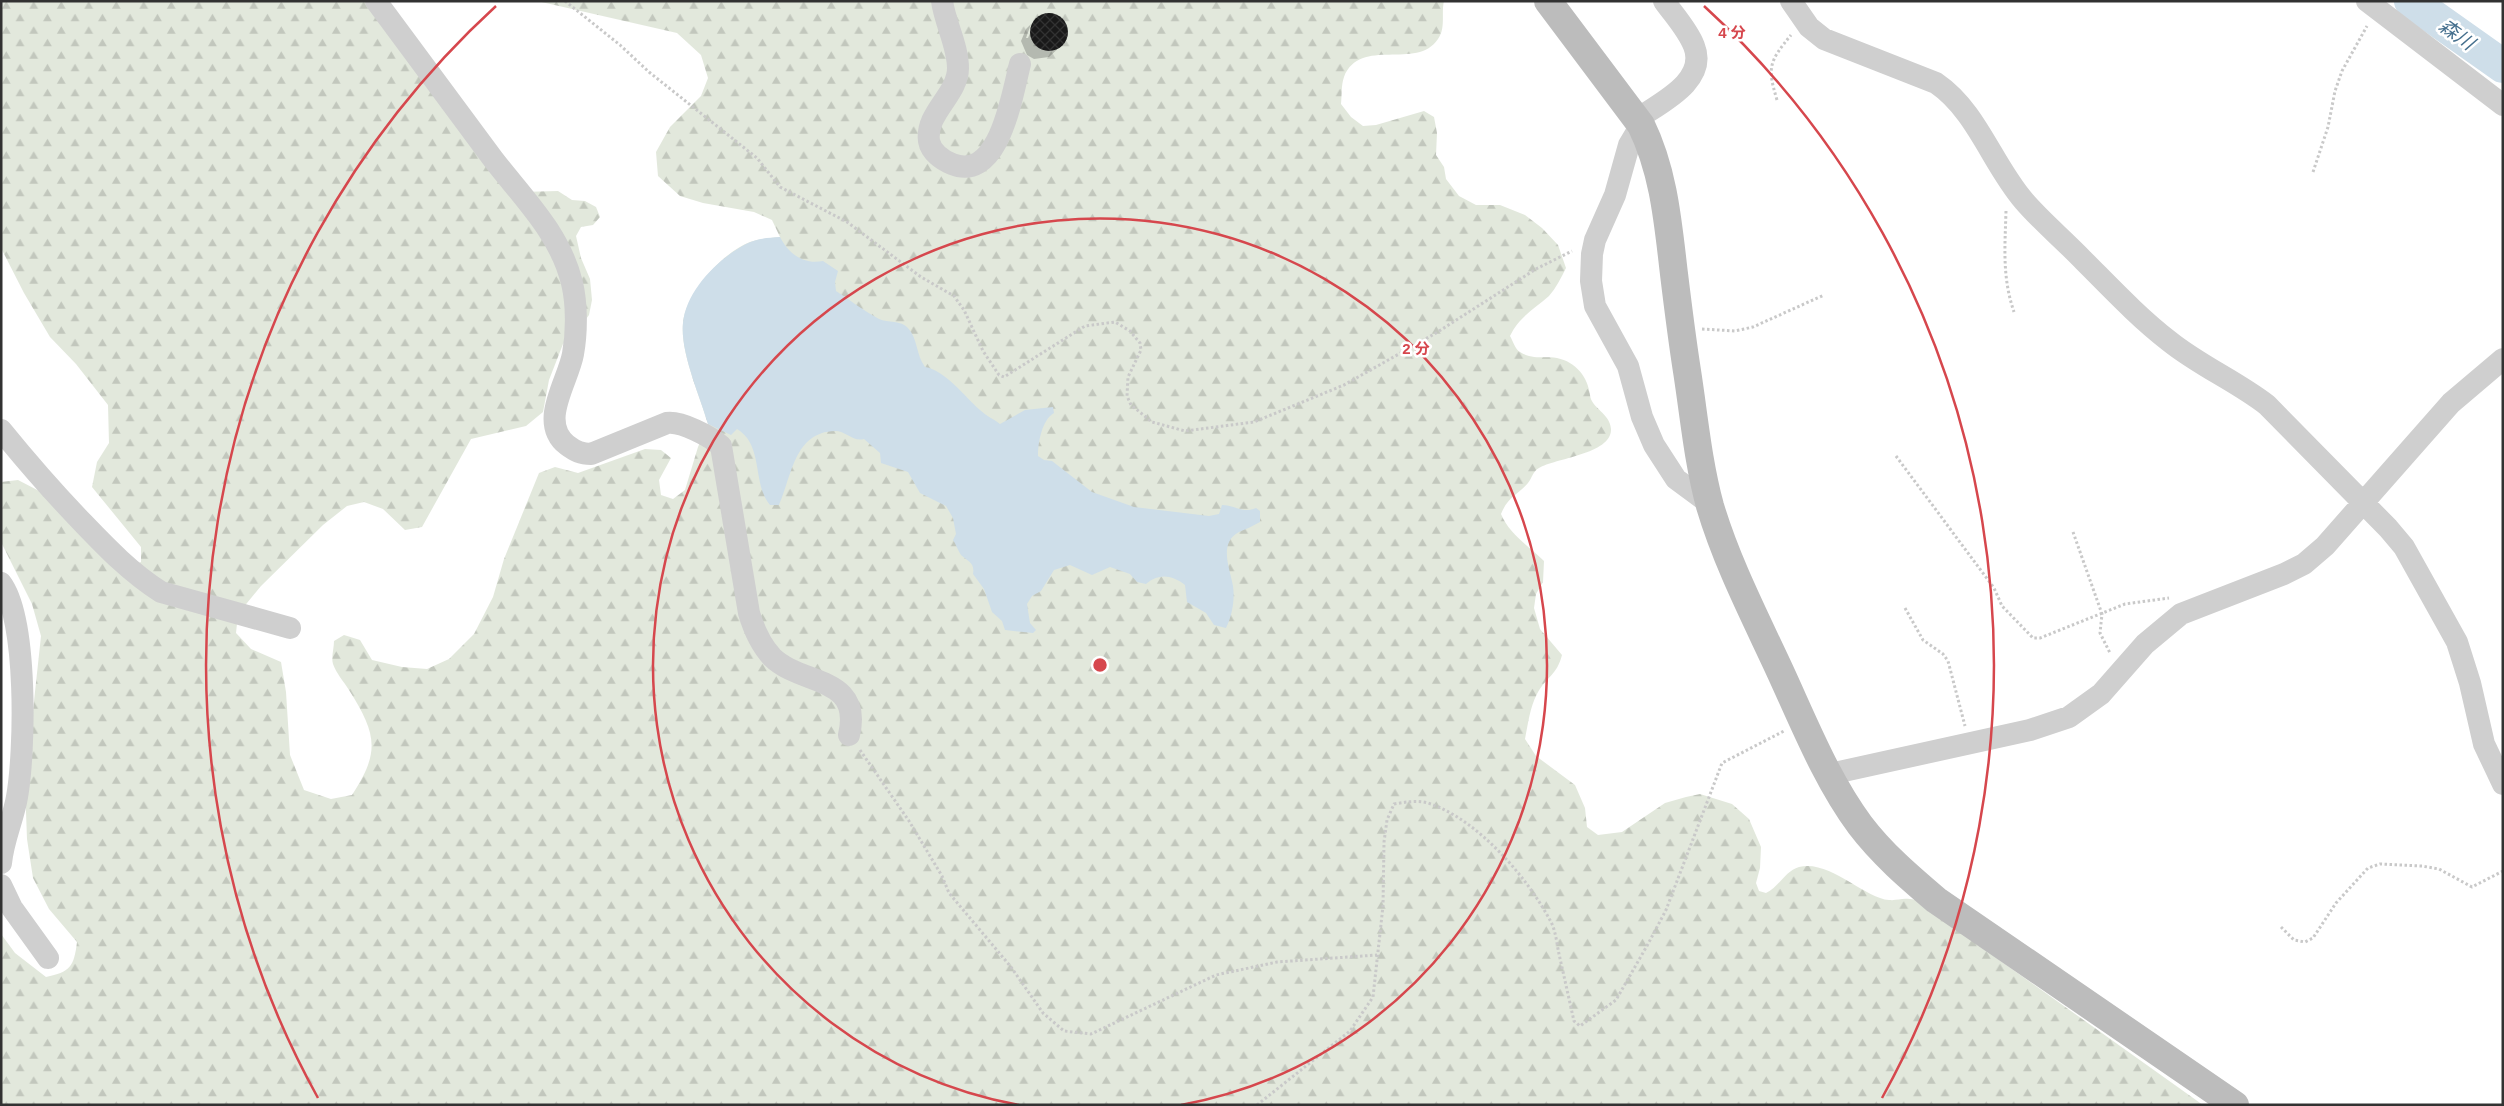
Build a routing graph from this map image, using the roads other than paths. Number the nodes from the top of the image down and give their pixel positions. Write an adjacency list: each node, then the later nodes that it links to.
1 (376, 1): 16 (street)
2 (942, 1): 7 (street)
3 (1548, 1): 9 (street)
4 (1664, 1): 9 (street)
5 (2372, 5): 8 (street)
6 (1797, 10): 13 (street)
7 (1020, 64)
8 (2503, 104)
9 (1639, 122): 12 (street); 12 (street)
10 (2503, 359): 13 (street)
11 (1, 430): 15 (street)
12 (1710, 504): 17 (street)
13 (2364, 504): 17 (street); 18 (street)
14 (1, 583): 19 (street)
15 (290, 628)
16 (849, 735)
17 (1830, 774): 22 (street)
18 (2503, 784)
19 (1, 863)
20 (1, 885): 21 (street)
21 (48, 958)
22 (2235, 1105)

